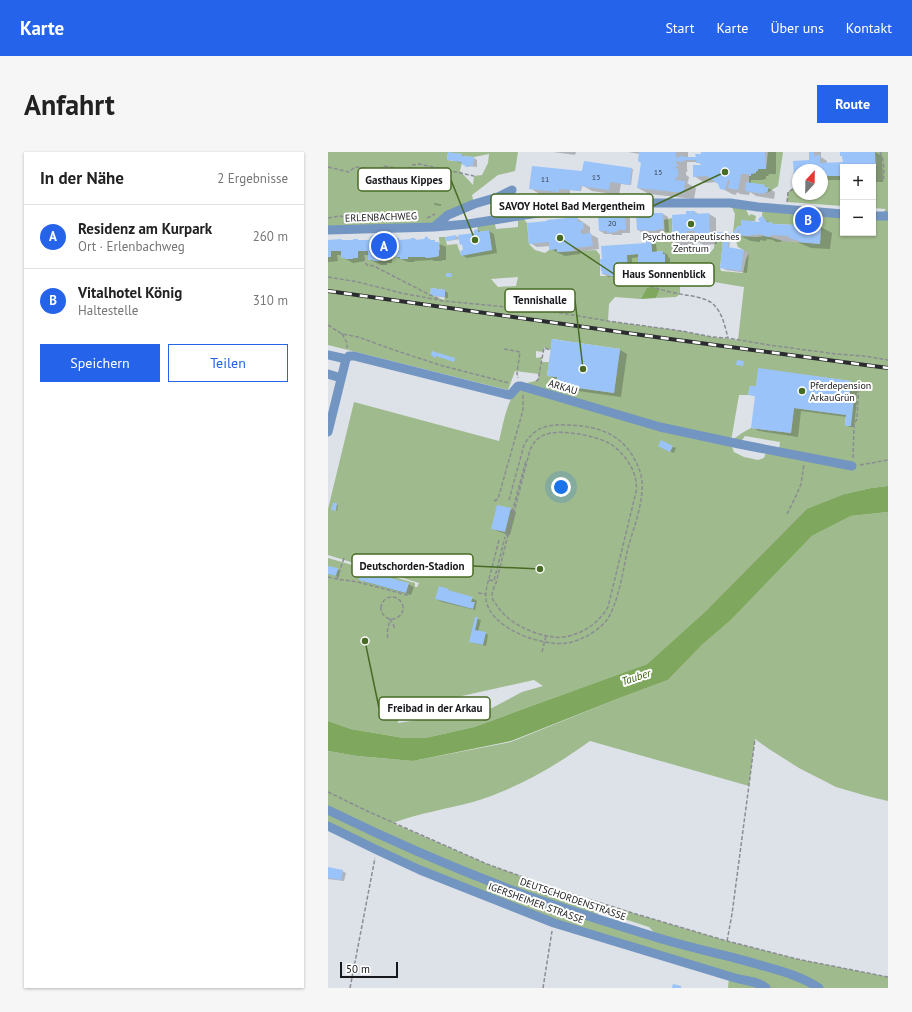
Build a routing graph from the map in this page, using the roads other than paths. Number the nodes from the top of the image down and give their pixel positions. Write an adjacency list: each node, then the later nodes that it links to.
1 (512, 190): 5 (street)
2 (840, 214): 5 (street, ERLENBACHWEG)
3 (876, 216): 4 (street)
4 (888, 216)
5 (434, 227): 6 (street, ERLENBACHWEG)
6 (328, 230)
7 (328, 355): 8 (street)
8 (346, 359): 10 (street); 12 (street, ARKAU)
9 (328, 374): 10 (street)
10 (342, 378): 11 (street)
11 (328, 432)
12 (852, 466)
13 (328, 810): 16 (street, DEUTSCHORDENSTRASSE)
14 (328, 826): 15 (street, IGERSHEIMER STRASSE)
15 (766, 988)
16 (819, 988)

